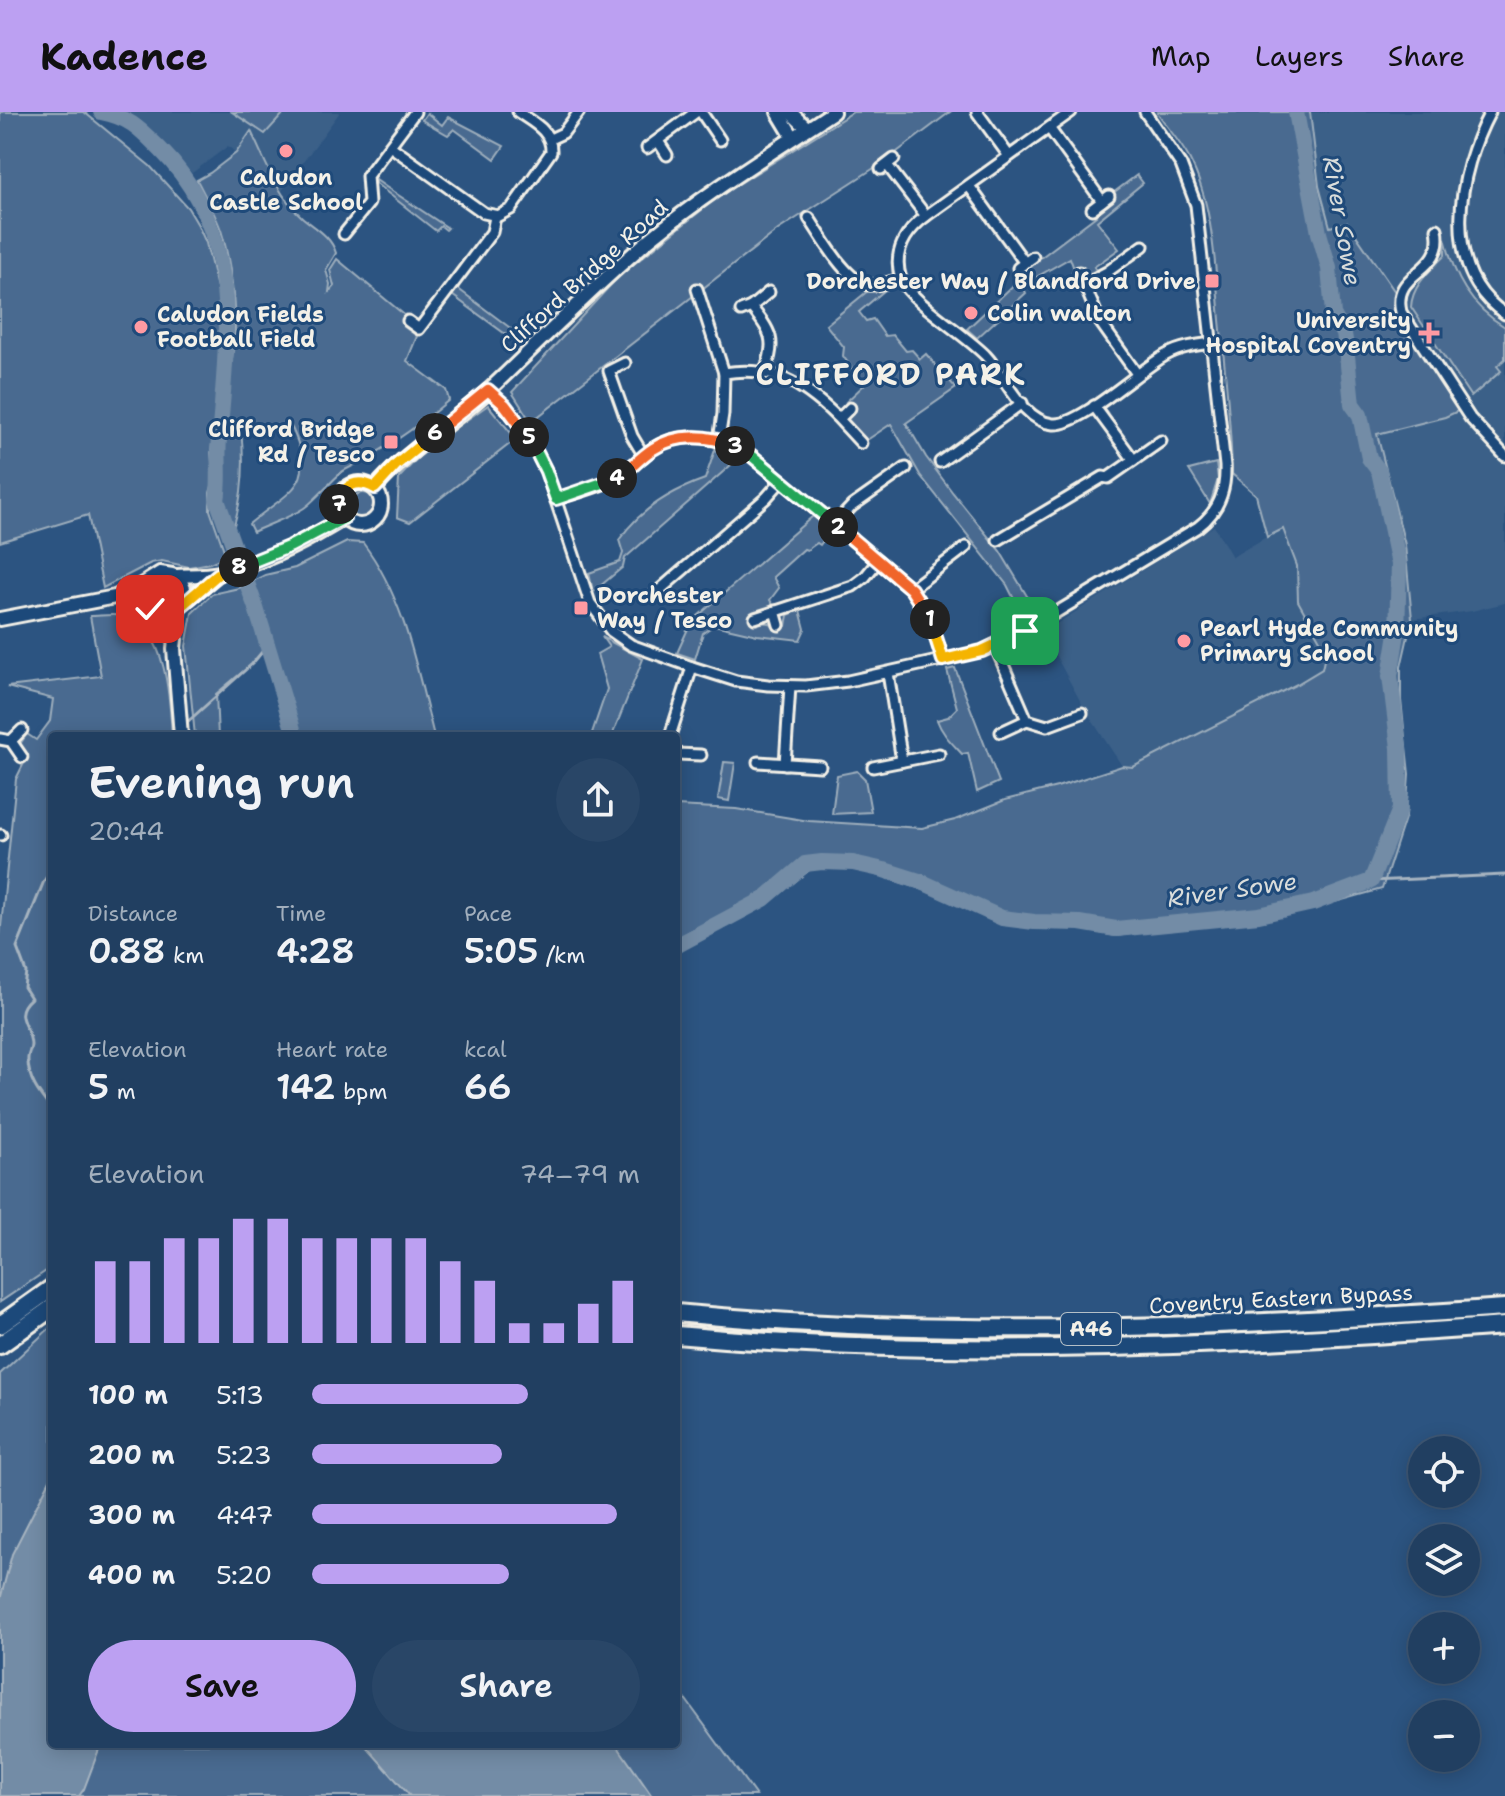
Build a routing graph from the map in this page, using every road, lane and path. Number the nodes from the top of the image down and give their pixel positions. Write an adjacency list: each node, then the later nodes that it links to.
1 (415, 112): 18 (street)
2 (518, 112): 15 (street)
3 (579, 112): 15 (street)
4 (698, 112): 16 (street); 17 (street)
5 (778, 112): 14 (main road)
6 (790, 112): 12 (main road)
7 (833, 112): 12 (main road, Clifford Bridge Road)
8 (977, 112): 21 (street)
9 (1071, 112): 13 (street)
10 (1145, 112): 41 (street)
11 (1490, 112): 39 (street)
12 (807, 128): 14 (main road, Clifford Bridge Road)
13 (1049, 128): 21 (street); 24 (street)
14 (793, 137): 46 (main road, Clifford Bridge Road)
15 (550, 139): 26 (street)
16 (720, 140)
17 (658, 141): 19 (street); 20 (street)
18 (390, 146): 26 (street); 29 (street)
19 (647, 148)
20 (667, 155)
21 (1009, 156): 23 (street)
22 (887, 164): 25 (street)
23 (969, 186): 25 (street); 31 (street)
24 (1092, 209)
25 (926, 216): 33 (street)
26 (495, 217): 40 (street)
27 (809, 218): 33 (street)
28 (1437, 229): 55 (street)
29 (344, 234)
30 (1143, 246): 34 (street)
31 (1025, 263)
32 (1079, 272): 34 (street)
33 (901, 279): 47 (street)
34 (1084, 284): 45 (street)
35 (697, 289): 38 (street)
36 (769, 292): 43 (street)
37 (716, 307): 38 (street)
38 (705, 310): 44 (street)
39 (1505, 314)
40 (408, 321)
41 (1213, 343): 45 (street); 79 (street)
42 (625, 363): 54 (street)
43 (765, 371): 44 (street); 50 (street)
44 (724, 373): 51 (street)
45 (1137, 374): 48 (street)
46 (488, 390): 60 (main road, Clifford Bridge Road); 61 (street)
47 (1022, 403): 48 (street); 57 (street)
48 (1094, 406): 56 (street)
49 (850, 408): 50 (street)
50 (836, 416): 53 (street)
51 (719, 440): 54 (street); 59 (street)
52 (1161, 441): 56 (street)
53 (861, 443)
54 (644, 456): 61 (street)
55 (1505, 456)
56 (1133, 459): 64 (street)
57 (940, 462)
58 (906, 468): 63 (street)
59 (781, 481): 63 (street); 71 (street)
60 (375, 488): 62 (main road); 62 (main road)
61 (556, 499): 82 (street)
62 (344, 518): 67 (main road)
63 (835, 524): 66 (street)
64 (998, 540)
65 (966, 547): 70 (street)
66 (878, 561): 70 (street); 74 (street)
67 (218, 574): 68 (main road); 73 (main road)
68 (175, 576): 69 (main road); 73 (main road)
69 (146, 583): 72 (main road); 75 (main road)
70 (911, 589): 81 (street)
71 (655, 594)
72 (115, 597): 75 (main road); 77 (main road)
73 (181, 606): 75 (main road); 80 (main road)
74 (775, 611): 76 (street); 78 (street)
75 (153, 612): 80 (main road)
76 (755, 618)
77 (0, 619)
78 (779, 625)
79 (995, 646): 81 (street); 86 (street)
80 (174, 649): 88 (main road)
81 (943, 660): 83 (street)
82 (692, 667): 84 (street); 89 (street)
83 (888, 673): 84 (street); 97 (street)
84 (790, 686): 99 (street)
85 (1082, 713): 86 (street)
86 (1027, 720): 90 (street)
87 (22, 730): 92 (street)
88 (181, 732)
89 (671, 732)
90 (1001, 732)
91 (0, 739): 92 (street)
92 (11, 741): 96 (street)
93 (680, 754): 95 (street)
94 (939, 754): 97 (street)
95 (701, 755)
96 (22, 757)
97 (902, 761): 101 (street)
98 (758, 762): 99 (street)
99 (785, 764): 100 (street)
100 (820, 766)
101 (873, 767)
102 (48, 1291): 106 (highway)
103 (1505, 1308): 105 (highway, Coventry Eastern Bypass / A46)
104 (48, 1311): 109 (highway)
105 (680, 1313)
106 (0, 1325)
107 (1505, 1326): 108 (highway, Coventry Eastern Bypass / A46)
108 (680, 1335)
109 (0, 1345)

